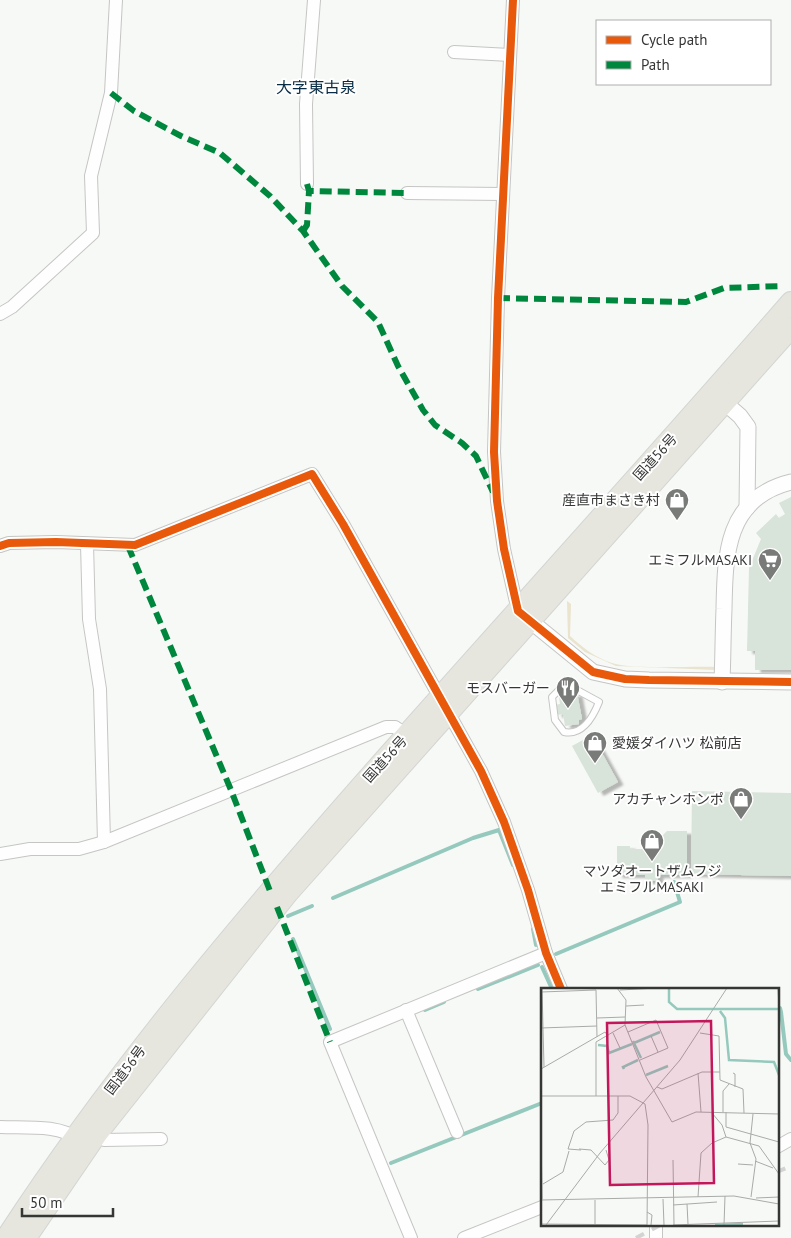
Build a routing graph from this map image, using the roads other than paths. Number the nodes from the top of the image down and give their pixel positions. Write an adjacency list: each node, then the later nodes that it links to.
1 (116, 0): 10 (street)
2 (314, 0): 6 (street)
3 (513, 0): 5 (street)
4 (454, 52): 5 (street)
5 (510, 54): 8 (street)
6 (307, 184)
7 (407, 192): 8 (street)
8 (503, 194): 17 (street)
9 (791, 302): 17 (highway, 国道56号)
10 (0, 314)
11 (791, 328): 12 (highway, 国道56号)
12 (725, 403): 14 (street); 17 (highway, 国道56号)
13 (791, 482): 14 (street)
14 (747, 508): 18 (street)
15 (3, 542): 16 (street)
16 (87, 544): 21 (street); 23 (street)
17 (524, 616): 18 (street); 21 (highway, 国道56号)
18 (722, 682): 19 (street)
19 (791, 682)
20 (599, 702): 20 (lane)
21 (445, 704): 22 (highway, 国道56号); 25 (street)
22 (413, 740): 23 (street); 31 (highway, 国道56号)
23 (104, 842): 24 (street)
24 (0, 854)
25 (546, 953): 26 (street); 27 (street)
26 (561, 988)
27 (406, 1010): 29 (street); 37 (street)
28 (0, 1127): 31 (street)
29 (457, 1132)
30 (791, 1138): 33 (street)
31 (87, 1139): 32 (street); 35 (highway, 国道56号); 36 (highway, 国道56号)
32 (162, 1139)
33 (778, 1146)
34 (541, 1207): 38 (street)
35 (6, 1238)
36 (26, 1238)
37 (411, 1238)
38 (464, 1238)

